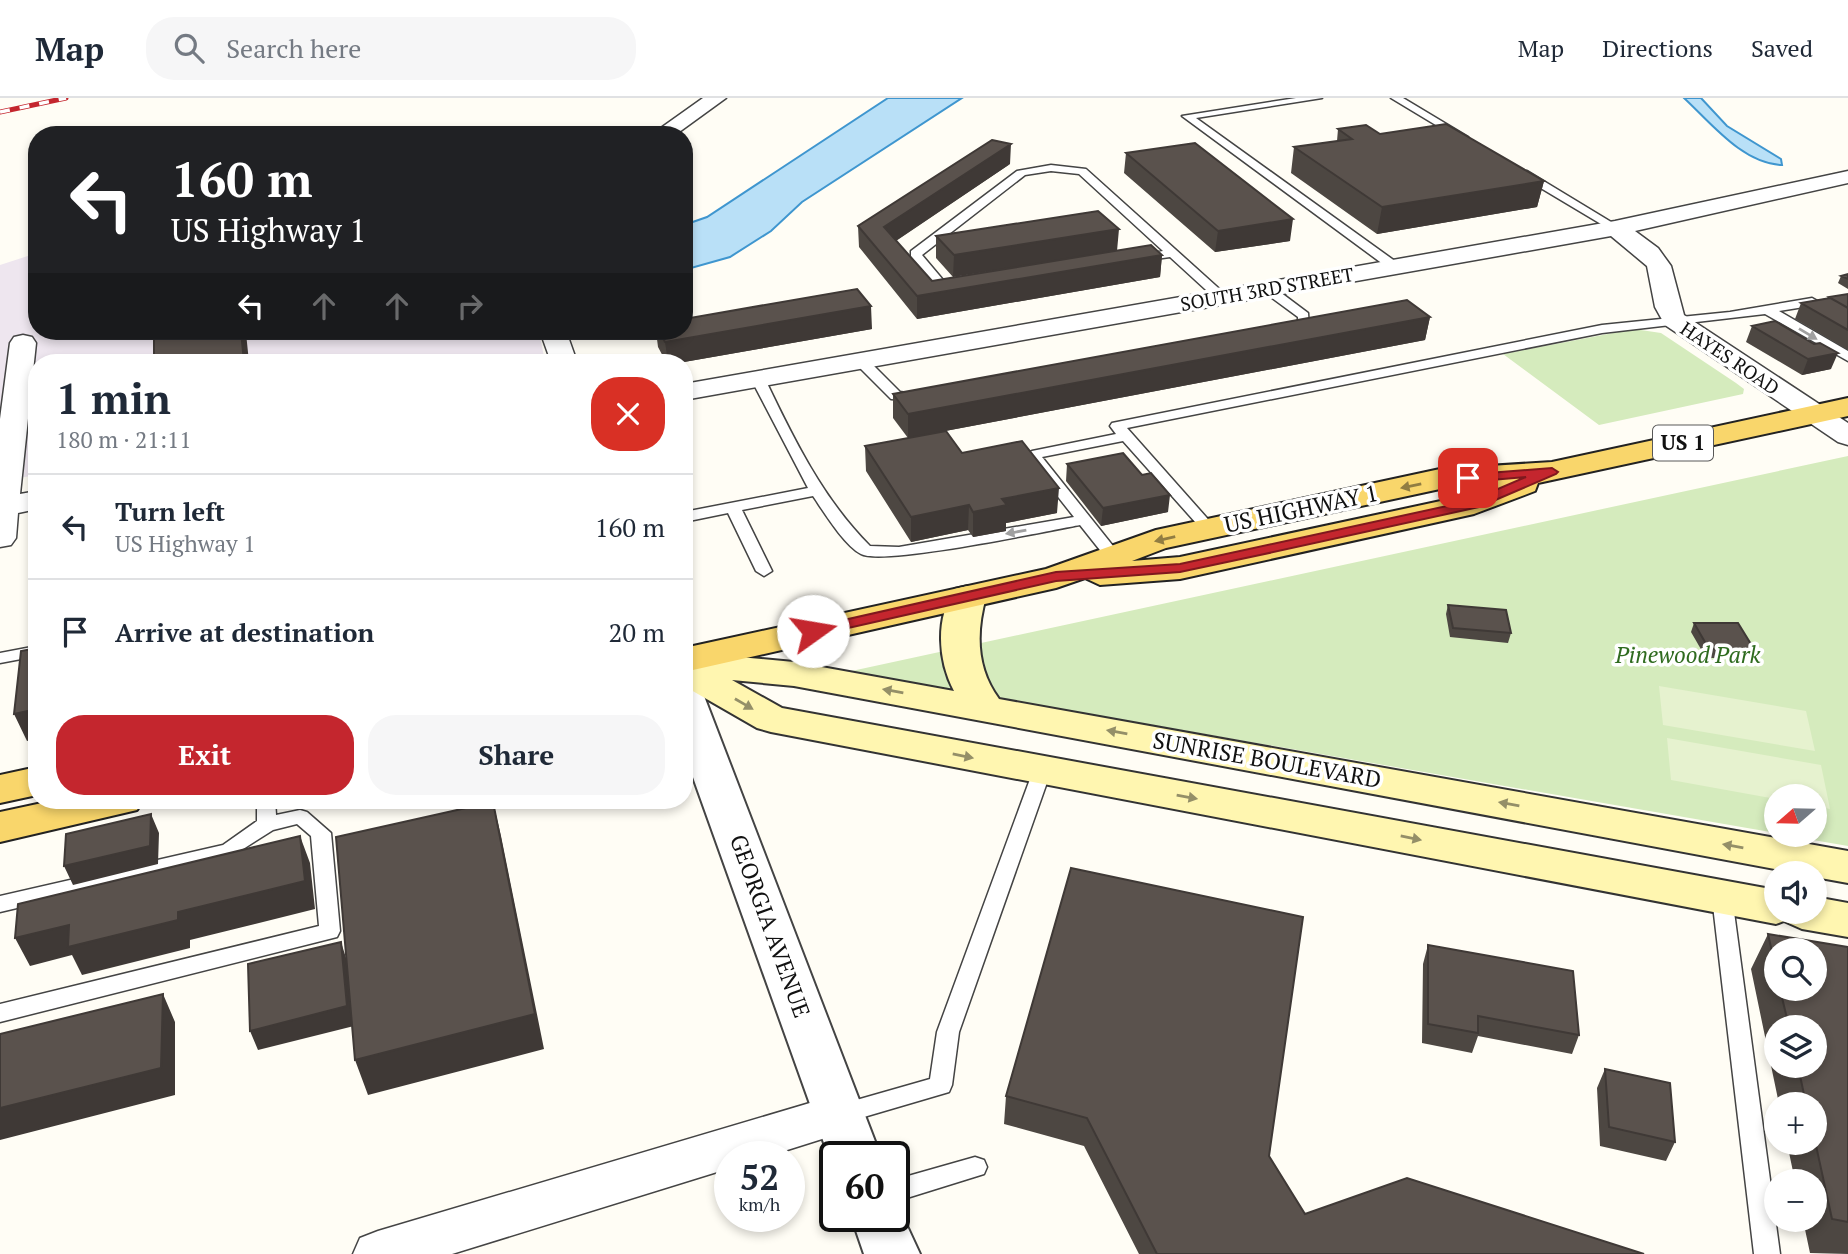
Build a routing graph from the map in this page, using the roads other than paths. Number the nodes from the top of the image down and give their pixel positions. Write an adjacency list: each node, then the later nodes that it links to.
1 (716, 98): 4 (street)
2 (1317, 98): 11 (lane)
3 (1396, 98): 5 (lane)
4 (674, 126)
5 (1469, 141)
6 (1513, 168): 8 (lane)
7 (1842, 182): 8 (street, SOUTH 3RD STREET)
8 (1615, 228): 11 (street, SOUTH 3RD STREET); 16 (street, HAYES ROAD)
9 (1172, 253): 10 (lane); 12 (lane); 14 (lane)
10 (1119, 262)
11 (1395, 267): 13 (street, SOUTH 3RD STREET)
12 (972, 286)
13 (1268, 289): 14 (street, SOUTH 3RD STREET); 18 (lane)
14 (1221, 297): 21 (street, SOUTH 3RD STREET)
15 (1767, 310): 16 (lane); 17 (lane); 20 (lane, one-way to 20)
16 (1674, 320): 26 (street, HAYES ROAD); 27 (lane)
17 (1848, 323)
18 (1275, 334)
19 (23, 343): 32 (street)
20 (1848, 358)
21 (861, 360): 22 (street, SOUTH 3RD STREET); 24 (lane)
22 (758, 379): 23 (street, SOUTH 3RD STREET); 30 (lane)
23 (693, 390)
24 (924, 397)
25 (1848, 407): 26 (main road, US HIGHWAY 1 / US 1)
26 (1815, 414): 28 (street, HAYES ROAD); 29 (main road, US HIGHWAY 1 / US 1)
27 (1126, 436): 35 (lane); 36 (lane)
28 (1848, 436)
29 (1552, 472): 36 (main road, US HIGHWAY 1 / US 1, one-way to 36); 40 (main road, US HIGHWAY 1 / US 1)
30 (818, 490): 33 (lane); 35 (lane, one-way to 30)
31 (28, 502): 32 (street)
32 (3, 506): 37 (street)
33 (733, 507): 34 (lane); 39 (lane)
34 (693, 515)
35 (1084, 520): 38 (lane)
36 (1209, 529): 38 (main road, US HIGHWAY 1 / US 1, one-way to 38)
37 (0, 538)
38 (1112, 556): 40 (main road, US HIGHWAY 1 / US 1)
39 (764, 571)
40 (1056, 577): 41 (main road, US HIGHWAY 1 / US 1)
41 (968, 597): 44 (main road, US HIGHWAY 1 / US 1); 47 (main road)
42 (28, 653): 43 (lane)
43 (0, 658)
44 (693, 660)
45 (693, 663): 47 (main road, SUNRISE BOULEVARD, one-way to 45)
46 (693, 675): 49 (main road, one-way to 49)
47 (985, 708): 56 (main road, SUNRISE BOULEVARD, one-way to 47)
48 (693, 720): 63 (street, GEORGIA AVENUE)
49 (1042, 771): 57 (main road, one-way to 57); 63 (lane)
50 (28, 783): 51 (main road)
51 (0, 789)
52 (81, 809): 55 (main road)
53 (266, 809): 54 (lane)
54 (267, 824): 58 (lane); 62 (lane)
55 (0, 827)
56 (1848, 867)
57 (1722, 897): 59 (main road); 69 (lane)
58 (0, 904)
59 (1764, 905)
60 (1827, 916): 61 (main road)
61 (1848, 920)
62 (0, 1013)
63 (847, 1135): 67 (street)
64 (975, 1167): 65 (lane)
65 (910, 1186)
66 (884, 1232): 68 (street)
67 (378, 1254)
68 (892, 1254)
69 (1767, 1254)

